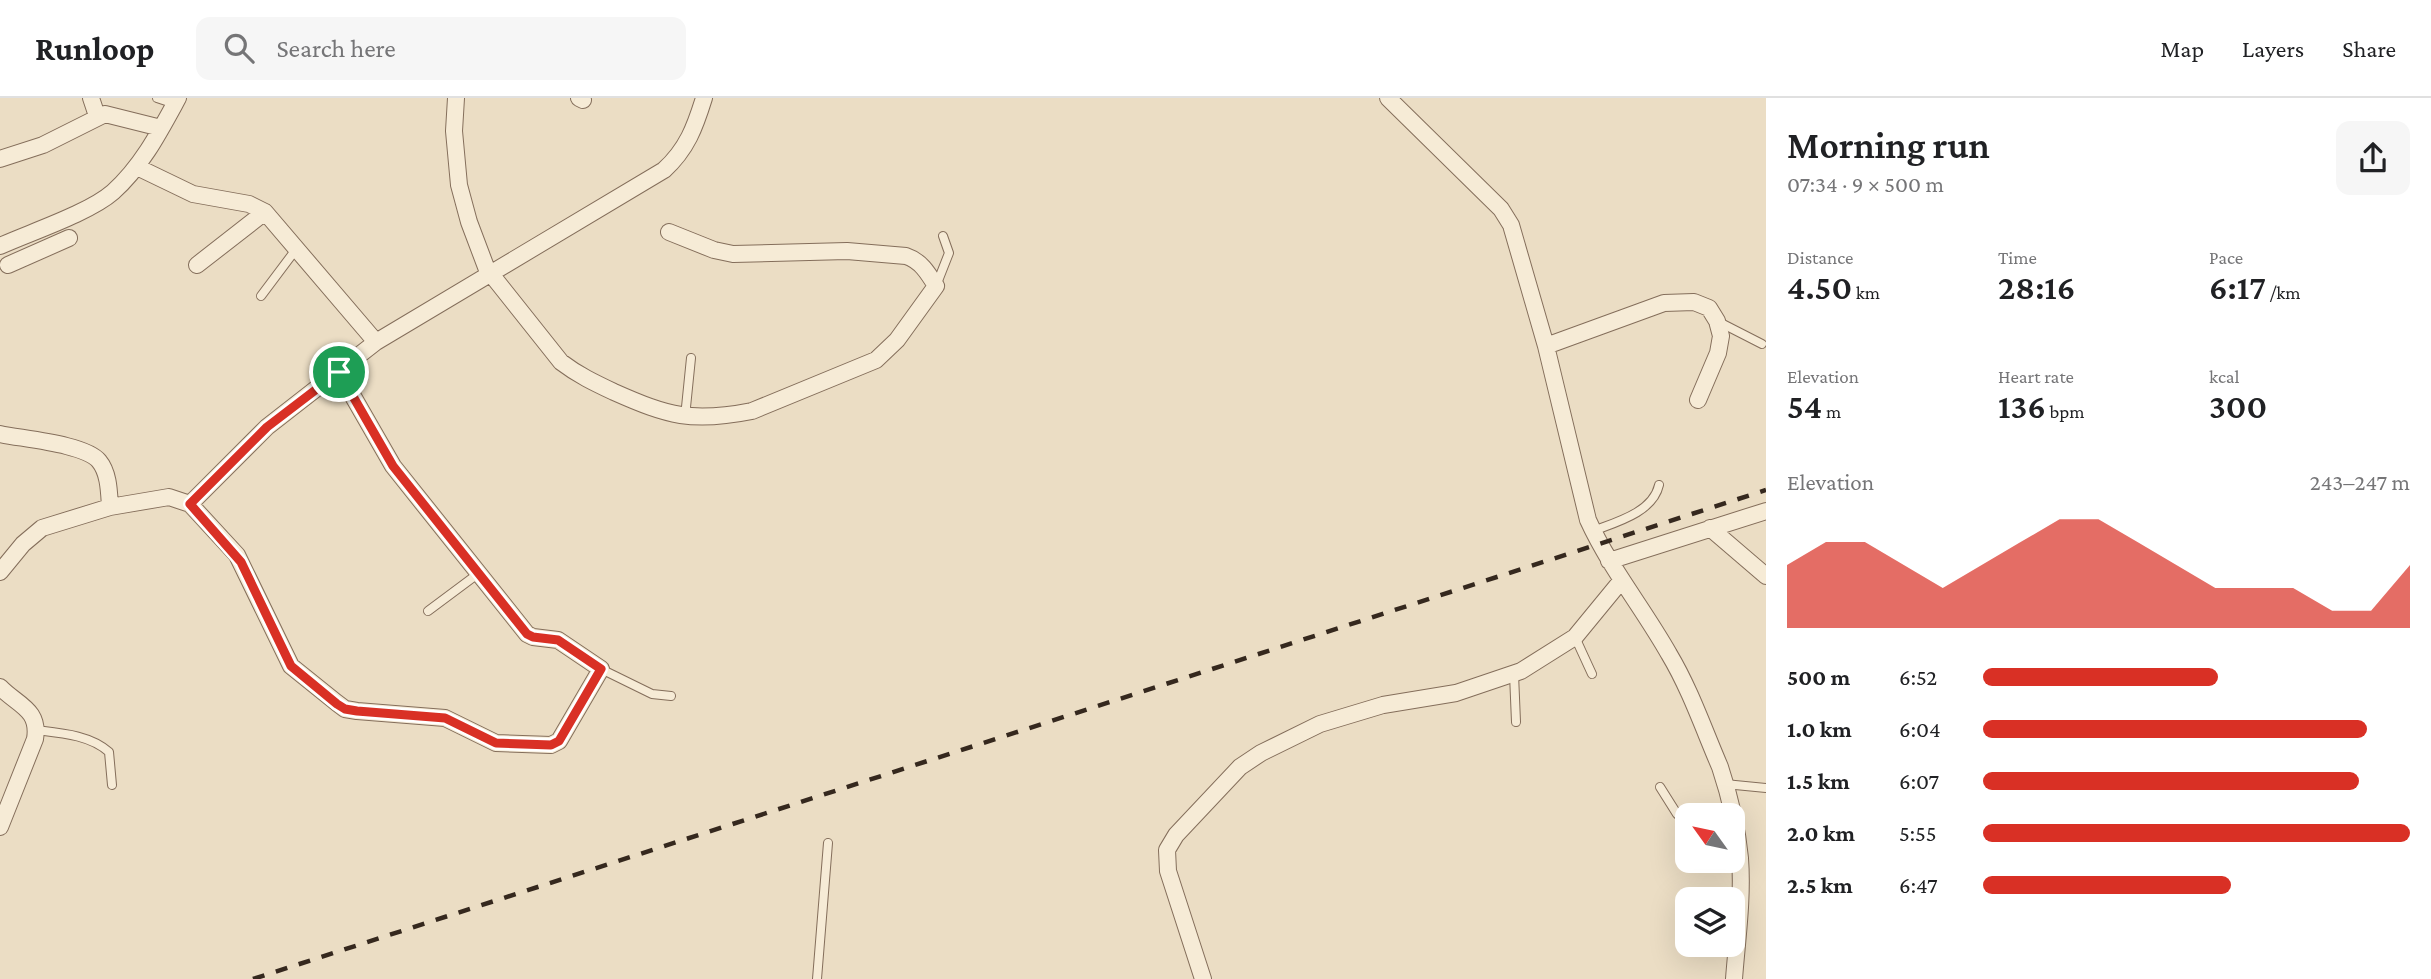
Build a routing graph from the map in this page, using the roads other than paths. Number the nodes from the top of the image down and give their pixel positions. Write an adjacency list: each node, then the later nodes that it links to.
1 (91, 98): 7 (street)
2 (157, 98): 6 (lane)
3 (456, 98): 21 (street)
4 (704, 98): 21 (street)
5 (1388, 98): 27 (street)
6 (177, 101): 8 (street)
7 (97, 116): 8 (street); 9 (street)
8 (161, 128): 10 (street)
9 (0, 159)
10 (137, 167): 11 (street); 12 (street)
11 (265, 212): 17 (street); 19 (street)
12 (34, 231): 16 (street); 18 (street)
13 (669, 232): 22 (street)
14 (943, 236): 22 (lane)
15 (69, 238): 18 (street)
16 (0, 246)
17 (297, 248): 23 (lane); 25 (street)
18 (42, 250): 20 (street)
19 (197, 264)
20 (8, 265)
21 (490, 275): 25 (street); 31 (street)
22 (936, 286): 31 (street)
23 (261, 296)
24 (1717, 321): 26 (lane); 27 (street); 30 (street)
25 (376, 342): 29 (street)
26 (1762, 344)
27 (1546, 346): 38 (street)
28 (691, 358): 31 (lane)
29 (339, 372): 34 (street); 41 (street)
30 (1698, 400)
31 (685, 417)
32 (0, 433): 35 (street)
33 (1659, 485): 38 (lane)
34 (190, 504): 35 (street); 46 (street)
35 (110, 507): 40 (street)
36 (1766, 510): 37 (street)
37 (1710, 528): 39 (street); 42 (street)
38 (1593, 531): 39 (street)
39 (1609, 561): 43 (street)
40 (0, 572)
41 (479, 573): 44 (lane); 46 (street)
42 (1766, 576)
43 (1621, 581): 45 (street); 53 (street)
44 (428, 611)
45 (1575, 637): 47 (street); 48 (lane)
46 (601, 669): 50 (lane)
47 (1514, 674): 51 (lane); 63 (street)
48 (1592, 674)
49 (0, 687): 52 (street)
50 (671, 696)
51 (1516, 722)
52 (36, 730): 54 (lane); 59 (street)
53 (1726, 784): 56 (lane); 57 (street)
54 (112, 785)
55 (1660, 787): 58 (lane)
56 (1766, 788)
57 (1731, 803)
58 (1675, 812)
59 (0, 827)
60 (828, 843): 62 (lane)
61 (1738, 873): 64 (street)
62 (817, 979)
63 (1203, 979)
64 (1734, 979)

